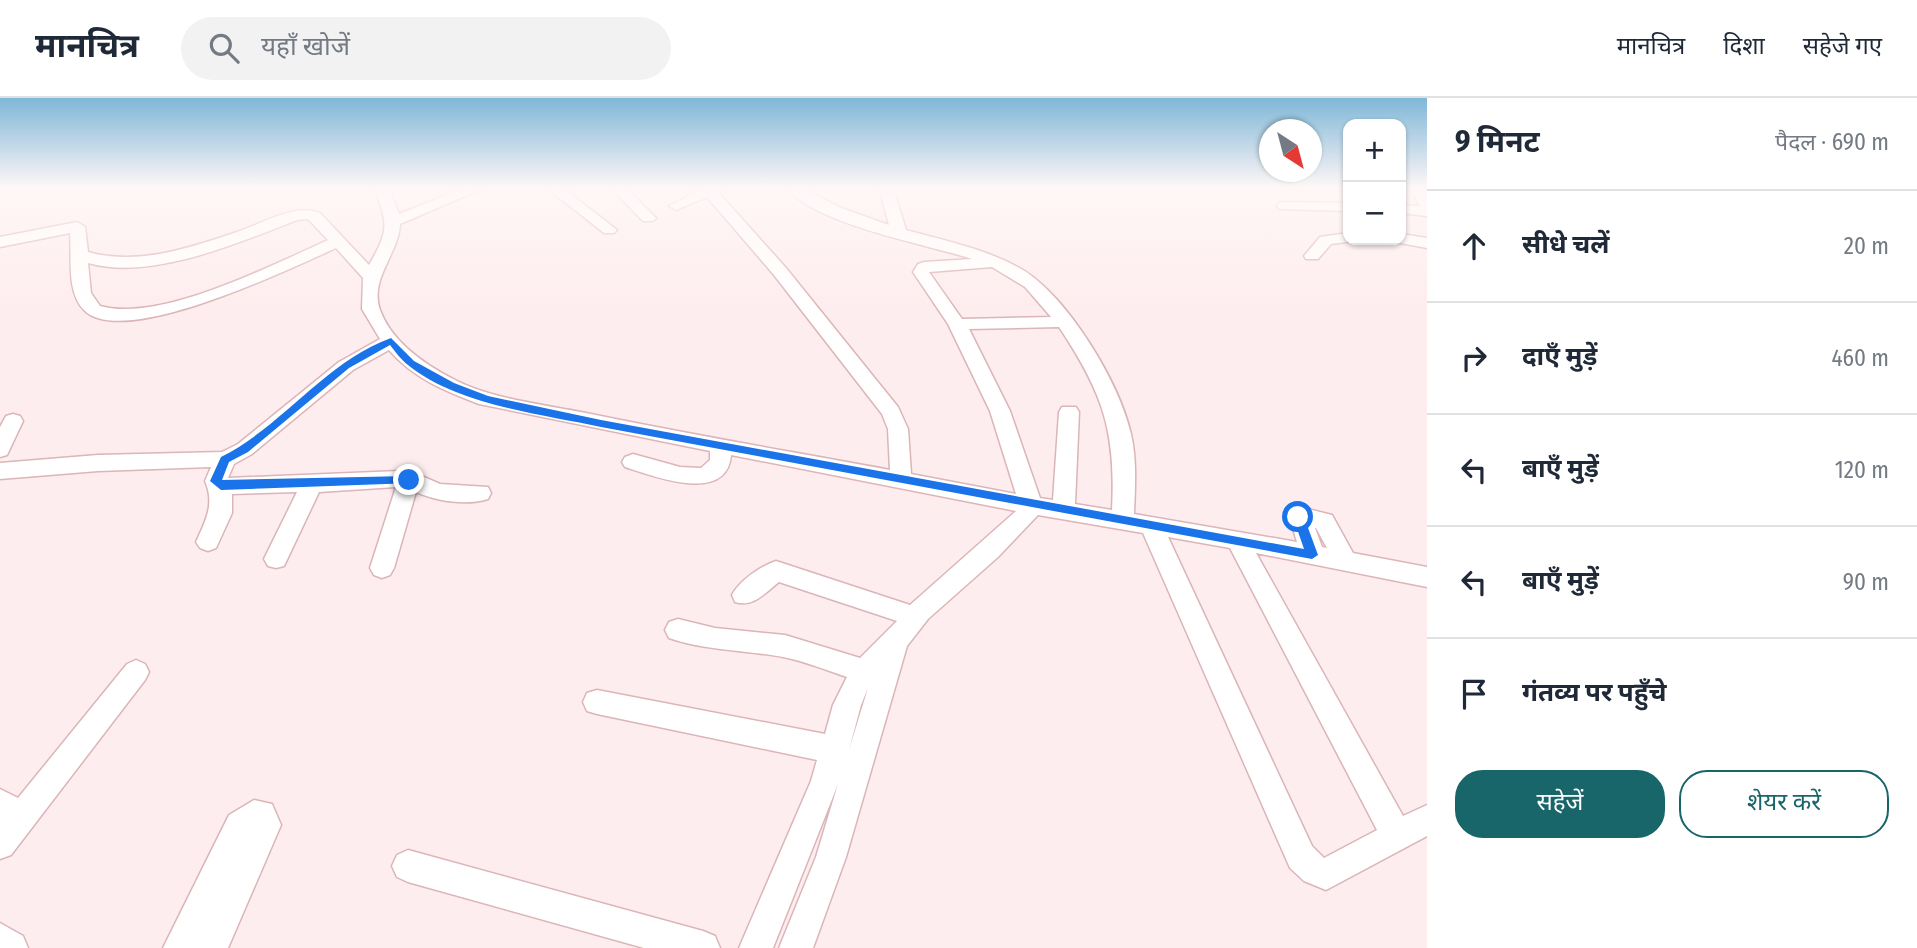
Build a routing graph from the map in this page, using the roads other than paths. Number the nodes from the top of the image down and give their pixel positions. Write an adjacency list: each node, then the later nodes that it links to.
1 (74, 228): 15 (street)
2 (77, 228): 18 (street)
3 (263, 228): 20 (street)
4 (325, 228): 16 (street)
5 (393, 228): 23 (street)
6 (606, 228): 11 (street)
7 (744, 228): 36 (street)
8 (864, 228): 13 (street)
9 (878, 228): 13 (street)
10 (902, 228): 13 (street)
11 (609, 230)
12 (1343, 238): 19 (street)
13 (907, 239): 21 (street); 22 (street)
14 (1406, 240): 17 (street)
15 (0, 242)
16 (338, 242): 23 (street); 24 (street)
17 (1427, 243)
18 (80, 255): 20 (street); 24 (street)
19 (1312, 256)
20 (118, 261): 24 (street)
21 (995, 262): 22 (street); 25 (street)
22 (926, 267): 26 (street)
23 (372, 277): 27 (street)
24 (82, 281)
25 (1062, 322): 26 (street); 42 (street)
26 (957, 324): 40 (street)
27 (391, 341): 30 (street); 32 (street)
28 (1069, 412): 41 (street)
29 (13, 421): 31 (street)
30 (721, 446): 33 (street); 36 (street)
31 (0, 450)
32 (225, 459): 34 (street); 38 (street)
33 (633, 462)
34 (0, 471)
35 (409, 480): 37 (street); 39 (street); 49 (street)
36 (901, 480): 40 (street)
37 (312, 485): 38 (street); 47 (street)
38 (221, 486): 45 (street)
39 (480, 493)
40 (1031, 505): 41 (street); 52 (street)
41 (1063, 510): 42 (street)
42 (1123, 520): 43 (street)
43 (1151, 525): 44 (street); 61 (street)
44 (1238, 541): 46 (street); 61 (street)
45 (208, 542)
46 (1312, 555): 48 (street); 48 (street)
47 (276, 559)
48 (1346, 562): 50 (street)
49 (382, 568)
50 (1427, 577)
51 (744, 595): 52 (street)
52 (915, 617): 54 (street)
53 (678, 630): 55 (street)
54 (896, 641): 55 (street); 70 (street)
55 (865, 671): 58 (street)
56 (136, 672): 59 (street)
57 (597, 702): 58 (street)
58 (835, 750): 69 (street)
59 (11, 811): 62 (street)
60 (1427, 820): 61 (street)
61 (1397, 836)
62 (0, 844)
63 (408, 866): 68 (street)
64 (0, 940): 65 (street)
65 (11, 948)
66 (180, 948): 67 (street)
67 (211, 948)
68 (703, 948)
69 (756, 948)
70 (796, 948)

